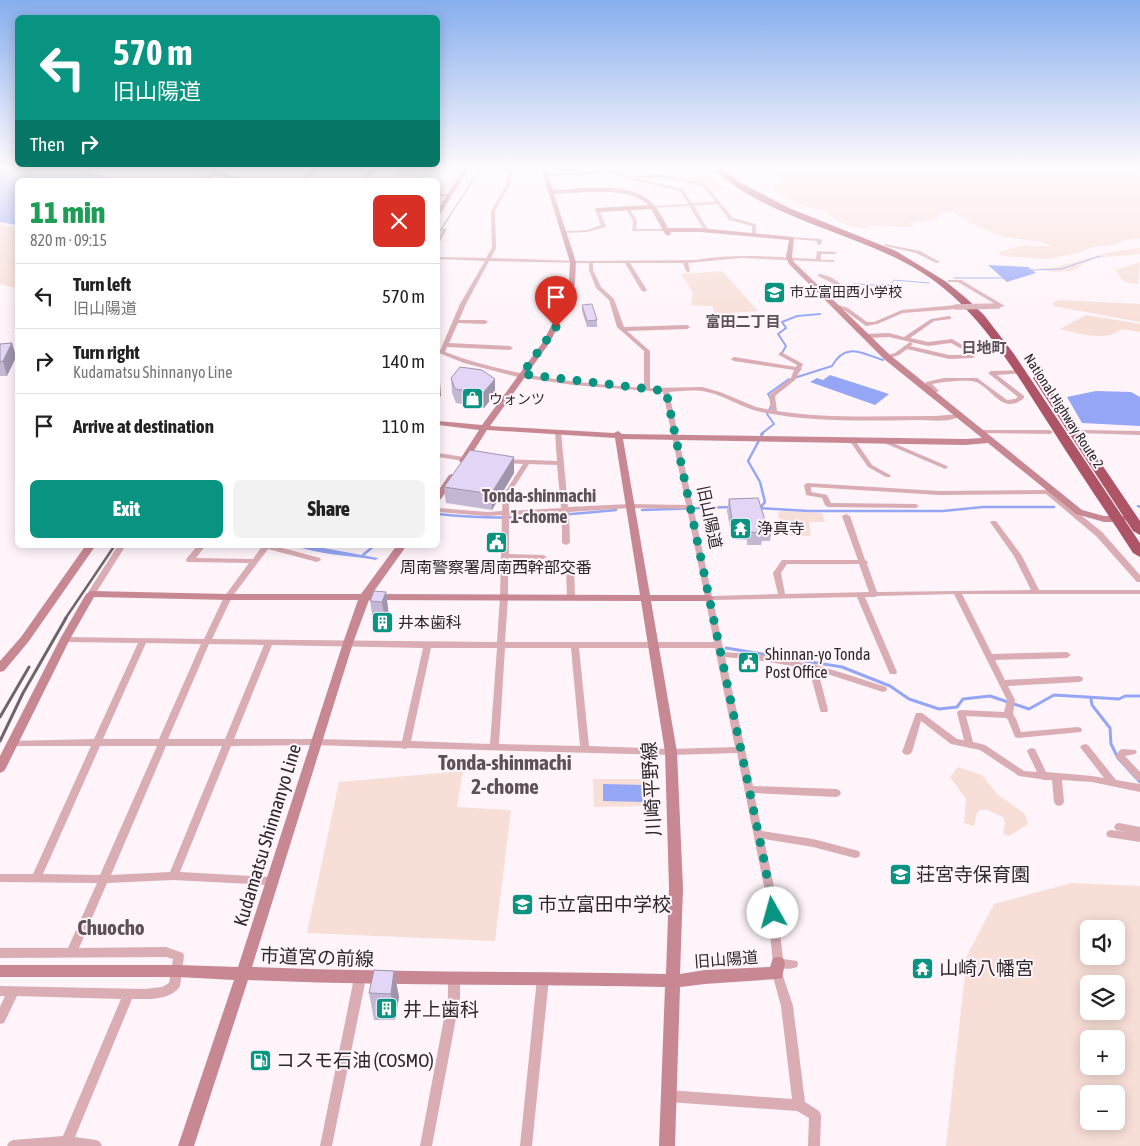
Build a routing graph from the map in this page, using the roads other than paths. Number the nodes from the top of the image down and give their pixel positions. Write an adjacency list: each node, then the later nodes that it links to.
1 (494, 221): 21 (street)
2 (562, 221): 12 (street)
3 (602, 221): 12 (street)
4 (634, 221): 13 (street)
5 (660, 221): 13 (street)
6 (701, 221): 11 (street)
7 (737, 221): 14 (street)
8 (819, 221): 55 (highway, National Highway Route 2)
9 (830, 221): 18 (highway, National Highway Route 2)
10 (445, 229): 15 (street)
11 (706, 230): 13 (street); 14 (street)
12 (566, 232): 27 (street)
13 (667, 233)
14 (754, 234): 16 (street)
15 (440, 238)
16 (792, 238): 17 (street); 22 (street)
17 (819, 244)
18 (887, 245): 29 (street); 32 (highway, National Highway Route 2)
19 (834, 253): 25 (street)
20 (440, 258): 21 (street)
21 (490, 259): 27 (street); 39 (street)
22 (790, 260): 24 (street); 25 (street); 36 (street)
23 (626, 261): 24 (street); 28 (street); 35 (street)
24 (685, 261): 30 (street)
25 (818, 261): 26 (street)
26 (832, 261)
27 (573, 262): 28 (street); 56 (street)
28 (591, 262): 42 (street)
29 (938, 262)
30 (688, 271)
31 (820, 275): 34 (street)
32 (950, 281): 37 (street, bridge); 91 (highway, National Highway Route 2)
33 (855, 284): 34 (street)
34 (839, 286): 36 (street)
35 (644, 290)
36 (821, 291): 37 (street)
37 (835, 306): 44 (street)
38 (949, 318): 45 (street)
39 (456, 320): 40 (street); 47 (street)
40 (485, 322)
41 (687, 327): 42 (street)
42 (624, 328): 57 (street)
43 (881, 330): 44 (street)
44 (864, 334): 45 (street); 52 (street)
45 (906, 338): 46 (street)
46 (915, 340): 48 (street); 48 (street)
47 (446, 345): 49 (street); 50 (street)
48 (906, 347): 52 (street)
49 (510, 348)
50 (440, 353): 56 (street)
51 (781, 354): 54 (street)
52 (887, 357): 59 (street)
53 (734, 359): 54 (street)
54 (799, 369): 60 (street)
55 (1022, 372): 59 (street); 92 (highway, National Highway Route 2)
56 (522, 374): 57 (street); 63 (street)
57 (647, 389): 58 (street)
58 (666, 391): 60 (street); 70 (street, 旧山陽道)
59 (929, 393): 61 (street)
60 (774, 412): 61 (street)
61 (958, 416): 65 (street)
62 (440, 423): 63 (street)
63 (484, 428): 64 (street); 75 (street)
64 (558, 432): 69 (street); 79 (street)
65 (978, 432): 66 (street); 73 (street)
66 (1050, 432)
67 (1082, 432): 68 (street)
68 (1140, 433)
69 (618, 434): 70 (street); 84 (street, 川崎平野線)
70 (674, 436): 71 (street); 86 (street, 旧山陽道)
71 (852, 440): 72 (street); 81 (street)
72 (884, 440): 73 (street); 80 (street)
73 (988, 440): 82 (street)
74 (440, 455): 75 (street)
75 (464, 459): 76 (street); 83 (street)
76 (482, 461)
77 (491, 461): 78 (street)
78 (527, 462): 79 (street); 89 (street)
79 (559, 463): 88 (street)
80 (945, 468)
81 (888, 476)
82 (1048, 490): 85 (street); 92 (street); 109 (street)
83 (440, 494)
84 (630, 506): 86 (street); 88 (street); 122 (street, 川崎平野線)
85 (916, 506)
86 (690, 507): 121 (street, 旧山陽道)
87 (440, 510): 89 (street)
88 (566, 514): 89 (street); 95 (street)
89 (507, 515): 103 (street)
90 (846, 516): 107 (street)
91 (1131, 518): 92 (street); 94 (highway, National Highway Route 2)
92 (1118, 519): 102 (highway, National Highway Route 2)
93 (994, 522): 111 (street)
94 (1140, 532)
95 (566, 543)
96 (89, 548): 136 (street)
97 (120, 548): 113 (street)
98 (200, 548): 106 (street)
99 (265, 548): 106 (street)
100 (273, 548): 105 (street)
101 (400, 548): 116 (street, Kudamatsu Shinnanyo Line)
102 (1140, 553)
103 (506, 556): 104 (street); 118 (street)
104 (543, 557)
105 (317, 560)
106 (255, 561): 117 (street)
107 (864, 562): 115 (street); 119 (street)
108 (570, 565): 120 (street)
109 (1140, 580)
110 (957, 592): 111 (street); 115 (street); 134 (street)
111 (1036, 592): 112 (street)
112 (1140, 592)
113 (91, 594): 117 (street); 123 (street)
114 (860, 595): 115 (street); 119 (street); 137 (street)
115 (874, 595)
116 (365, 596): 117 (street); 118 (street); 127 (street, Kudamatsu Shinnanyo Line)
117 (228, 597): 125 (street)
118 (504, 597): 120 (street); 128 (street)
119 (782, 597): 121 (street)
120 (571, 598): 122 (street)
121 (709, 598): 122 (street); 132 (street, 旧山陽道)
122 (645, 599): 131 (street, 川崎平野線)
123 (65, 639): 124 (street); 148 (street)
124 (142, 642): 125 (street); 144 (street)
125 (206, 642): 126 (street); 145 (street)
126 (269, 642): 127 (street); 146 (street)
127 (348, 643): 129 (street); 147 (street, Kudamatsu Shinnanyo Line)
128 (502, 644): 129 (street); 130 (street); 151 (street)
129 (428, 645): 150 (street)
130 (575, 646): 131 (street); 153 (street)
131 (653, 646): 132 (street); 155 (street, 川崎平野線)
132 (720, 650): 135 (street); 154 (street, 旧山陽道)
133 (1067, 655): 134 (street)
134 (990, 657): 139 (street)
135 (812, 666): 140 (street); 142 (street)
136 (0, 668)
137 (893, 672)
138 (1079, 679): 139 (street)
139 (1003, 683): 141 (street)
140 (883, 689)
141 (1010, 707): 143 (street); 149 (street)
142 (824, 710)
143 (1078, 730)
144 (96, 742): 145 (street); 148 (street); 176 (street)
145 (163, 742): 146 (street); 177 (street)
146 (229, 742): 147 (street); 174 (street)
147 (316, 742): 150 (street); 178 (street, Kudamatsu Shinnanyo Line)
148 (13, 743): 159 (street)
149 (969, 744): 156 (street); 160 (street)
150 (405, 746): 151 (street)
151 (494, 746): 153 (street)
152 (1085, 747): 163 (street)
153 (585, 750): 155 (street)
154 (741, 750): 155 (street); 165 (street, 旧山陽道)
155 (671, 752): 189 (street, 川崎平野線)
156 (907, 752)
157 (1032, 752): 160 (street)
158 (1132, 752): 162 (street)
159 (0, 768)
160 (1044, 777): 161 (street)
161 (1056, 778): 163 (street); 167 (street)
162 (1140, 778)
163 (1112, 781): 164 (street)
164 (1140, 788)
165 (749, 789): 166 (street); 170 (street, 旧山陽道)
166 (836, 793)
167 (1059, 802)
168 (1119, 827): 169 (street)
169 (1140, 830)
170 (759, 834): 173 (street); 182 (street, 旧山陽道)
171 (1111, 834): 172 (street)
172 (1140, 838)
173 (855, 854)
174 (173, 876): 177 (street); 178 (street)
175 (0, 878): 176 (street)
176 (36, 878): 177 (street)
177 (104, 879): 179 (street)
178 (271, 882): 185 (street, Kudamatsu Shinnanyo Line)
179 (72, 952): 180 (street); 184 (street)
180 (0, 953)
181 (793, 964): 182 (street)
182 (777, 968): 189 (street, 旧山陽道); 195 (street)
183 (0, 971): 184 (street, 市道宮の前線)
184 (178, 971): 185 (street, 市道宮の前線); 192 (street)
185 (242, 974): 186 (street, 市道宮の前線); 199 (street, Kudamatsu Shinnanyo Line)
186 (360, 978): 188 (street, 市道宮の前線); 200 (street)
187 (543, 978): 188 (street, 市道宮の前線); 189 (street, 市道宮の前線); 202 (street)
188 (454, 980): 201 (street)
189 (674, 982): 194 (street, 川崎平野線)
190 (0, 991): 191 (street)
191 (13, 992): 192 (street); 193 (street)
192 (128, 994): 196 (street)
193 (0, 1019)
194 (668, 1096): 195 (street); 203 (street, 川崎平野線)
195 (799, 1105): 204 (street)
196 (67, 1142): 197 (street); 198 (street)
197 (13, 1146)
198 (96, 1146)
199 (186, 1146)
200 (326, 1146)
201 (426, 1146)
202 (526, 1146)
203 (667, 1146)
204 (814, 1146)

